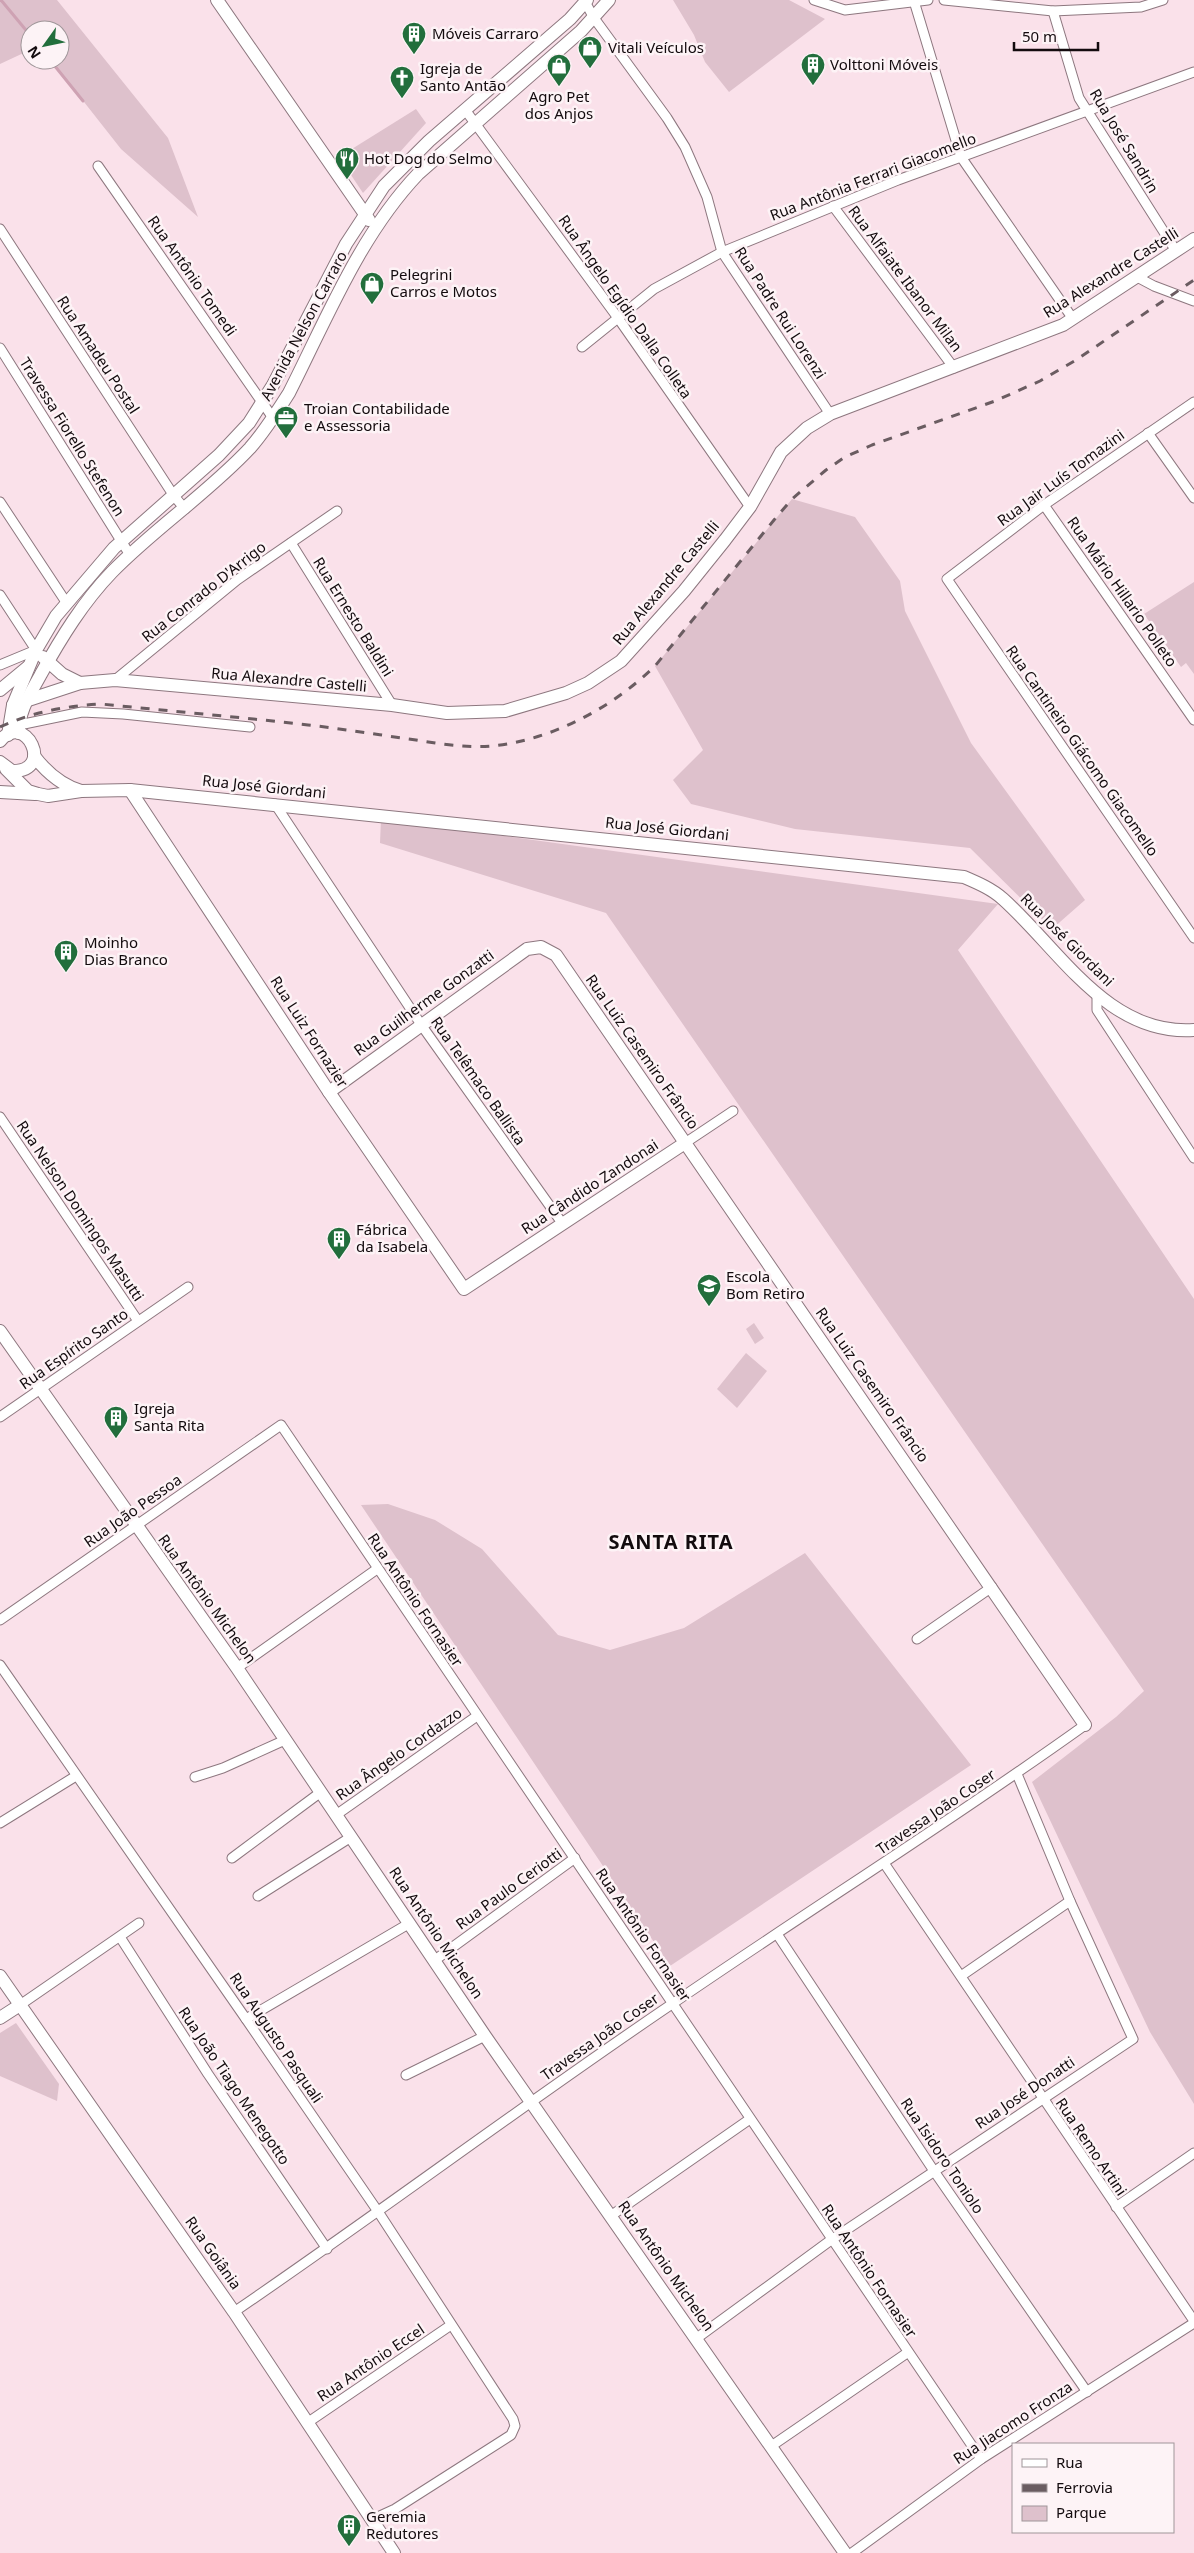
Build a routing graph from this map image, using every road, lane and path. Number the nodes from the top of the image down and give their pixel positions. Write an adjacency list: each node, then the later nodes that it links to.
1 (217, 0): 20 (street)
2 (609, 0): 10 (street, Avenida Nelson Carraro)
3 (814, 0): 8 (street)
4 (928, 0): 8 (street)
5 (944, 0): 9 (street)
6 (1163, 0): 9 (street)
7 (586, 1): 10 (street, Rua Padre Rui Lorenzi); 12 (street, Avenida Nelson Carraro)
8 (914, 1): 15 (street)
9 (1053, 11): 13 (street, Rua José Sandrin)
10 (594, 18): 14 (street, Avenida Nelson Carraro); 25 (street, Rua Padre Rui Lorenzi)
11 (1194, 72): 13 (street, Rua Antônia Ferrari Giacomello)
12 (466, 111): 14 (street, Rua Ângelo Egídio Dalla Colleta); 16 (street, Avenida Nelson Carraro)
13 (1086, 111): 15 (street, Rua Antônia Ferrari Giacomello); 24 (street, Rua José Sandrin)
14 (476, 123): 18 (street, Avenida Nelson Carraro); 30 (street, Rua Ângelo Egídio Dalla Colleta)
15 (961, 157): 19 (street, Rua Antônia Ferrari Giacomello); 31 (street)
16 (406, 164): 18 (street); 20 (street, Avenida Nelson Carraro)
17 (98, 166): 35 (street, Rua Antônio Tomedi)
18 (418, 174): 21 (street, Avenida Nelson Carraro)
19 (833, 206): 25 (street, Rua Antônia Ferrari Giacomello); 34 (street, Rua Alfaiate Ibanor Milan)
20 (364, 214): 21 (street); 28 (street, Avenida Nelson Carraro)
21 (376, 227): 29 (street, Avenida Nelson Carraro)
22 (0, 229): 40 (street, Rua Amadeu Postal)
23 (1194, 239): 24 (street, Rua Alexandre Castelli)
24 (1176, 251): 26 (street, Rua Alexandre Castelli)
25 (722, 252): 30 (street, Rua Antônia Ferrari Giacomello); 37 (street, Rua Padre Rui Lorenzi)
26 (1136, 277): 27 (street); 31 (street, Rua Alexandre Castelli)
27 (1194, 301)
28 (313, 307): 29 (street); 35 (street, Avenida Nelson Carraro)
29 (329, 314): 38 (street, Avenida Nelson Carraro)
30 (618, 318): 32 (street, Rua Antônia Ferrari Giacomello); 44 (street, Rua Ângelo Egídio Dalla Colleta)
31 (1073, 319): 34 (street, Rua Alexandre Castelli)
32 (582, 347)
33 (0, 348): 47 (street, Travessa Fiorello Stefenon)
34 (954, 368): 37 (street, Rua Alexandre Castelli)
35 (262, 402): 38 (street, Rua Antônio Tomedi); 40 (street, Avenida Nelson Carraro)
36 (1194, 402): 39 (street, Rua Jair Luís Tomazini)
37 (830, 414): 44 (street, Rua Alexandre Castelli)
38 (273, 418): 45 (street, Avenida Nelson Carraro)
39 (1148, 434): 41 (street); 43 (street, Rua Jair Luís Tomazini)
40 (174, 496): 45 (street, Rua Amadeu Postal); 47 (street, Avenida Nelson Carraro)
41 (1194, 498)
42 (0, 502): 52 (street)
43 (1044, 505): 50 (street, Rua Jair Luís Tomazini); 63 (street, Rua Mário Hillario Polleto)
44 (750, 506): 62 (street, Rua Alexandre Castelli)
45 (185, 509): 49 (street, Avenida Nelson Carraro)
46 (337, 511): 48 (street, Rua Conrado D'Arrigo)
47 (120, 542): 49 (street, Travessa Fiorello Stefenon); 52 (street, Avenida Nelson Carraro)
48 (291, 543): 57 (street, Rua Conrado D'Arrigo); 62 (street, Rua Ernesto Baldini)
49 (130, 555): 54 (street, Avenida Nelson Carraro)
50 (947, 579): 73 (street, Rua Cantineiro Giácomo Giacomello)
51 (0, 595): 53 (street)
52 (66, 602): 53 (street, Avenida Nelson Carraro)
53 (36, 650): 54 (street); 55 (street); 56 (street, Avenida Nelson Carraro)
54 (48, 663): 58 (street); 60 (street, Avenida Nelson Carraro)
55 (0, 665)
56 (30, 665): 59 (street); 61 (street, Avenida Nelson Carraro)
57 (115, 680): 58 (street, Rua Alexandre Castelli); 62 (street, Rua Alexandre Castelli)
58 (80, 683): 60 (street, Rua Alexandre Castelli)
59 (0, 690)
60 (26, 702): 61 (street, Rua Alexandre Castelli); 65 (street, Avenida Nelson Carraro)
61 (13, 705): 65 (street, Avenida Nelson Carraro)
62 (392, 706)
63 (1194, 720)
64 (250, 727): 65 (street)
65 (8, 734): 66 (street, Rua José Giordani)
66 (34, 756): 67 (street); 69 (street, Rua José Giordani)
67 (2, 765): 71 (street)
68 (130, 790): 69 (street, Rua José Giordani); 72 (street, Rua José Giordani); 78 (street, Rua Luiz Fornazier)
69 (81, 791): 71 (street, Rua José Giordani)
70 (0, 792): 71 (street, Rua José Giordani)
71 (38, 794)
72 (274, 804): 75 (street, Rua José Giordani); 76 (street, Rua Telêmaco Ballista)
73 (1194, 938)
74 (540, 947): 76 (street, Rua Guilherme Gonzatti); 81 (street, Rua Luiz Casemiro Frâncio)
75 (1097, 994): 77 (street, Rua José Giordani); 82 (street)
76 (422, 1026): 78 (street, Rua Guilherme Gonzatti); 83 (street, Rua Telêmaco Ballista)
77 (1194, 1030)
78 (329, 1092): 85 (street, Rua Luiz Fornazier)
79 (733, 1111): 81 (street, Rua Cândido Zandonai)
80 (0, 1117): 86 (street, Rua Nelson Domingos Masutti)
81 (685, 1143): 83 (street, Rua Cândido Zandonai); 93 (street, Rua Luiz Casemiro Frâncio)
82 (1194, 1158)
83 (562, 1223): 85 (street, Rua Cândido Zandonai)
84 (188, 1287): 86 (street, Rua Espírito Santo)
85 (464, 1289)
86 (138, 1321): 88 (street, Rua Espírito Santo)
87 (0, 1331): 88 (street, Rua Antônio Michelon)
88 (40, 1388): 89 (street, Rua Espírito Santo); 91 (street, Rua Antônio Michelon)
89 (0, 1417)
90 (281, 1425): 91 (street, Rua João Pessoa); 92 (street, Rua Antônio Fornasier)
91 (135, 1526): 94 (street, Rua João Pessoa); 97 (street, Rua Antônio Michelon)
92 (377, 1569): 97 (street); 98 (street, Rua Antônio Fornasier)
93 (992, 1587): 95 (street); 99 (street, Rua Luiz Casemiro Frâncio)
94 (0, 1620)
95 (917, 1639)
96 (0, 1665): 102 (street, Rua Augusto Pasquali)
97 (237, 1668): 100 (street, Rua Antônio Michelon)
98 (477, 1716): 105 (street, Rua Ângelo Cordazzo); 109 (street, Rua Antônio Fornasier)
99 (1086, 1725): 101 (street, Travessa João Coser)
100 (285, 1740): 103 (street); 104 (street, Rua Antônio Michelon)
101 (1017, 1774): 110 (street, Travessa João Coser); 112 (street, Rua José Donatti)
102 (76, 1776): 106 (street); 123 (street, Rua Augusto Pasquali)
103 (194, 1777)
104 (321, 1792): 105 (street, Rua Antônio Michelon); 108 (street)
105 (336, 1815): 107 (street, Rua Antônio Michelon)
106 (0, 1823)
107 (351, 1837): 111 (street); 114 (street, Rua Antônio Michelon)
108 (232, 1858)
109 (575, 1858): 117 (street, Rua Paulo Ceriotti); 120 (street, Rua Antônio Fornasier)
110 (884, 1863): 115 (street, Travessa João Coser); 119 (street, Rua Remo Artini)
111 (258, 1896)
112 (1070, 1901): 119 (street); 126 (street, Rua José Donatti)
113 (139, 1923): 116 (street)
114 (410, 1924): 117 (street, Rua Antônio Michelon); 123 (street)
115 (777, 1934): 120 (street, Travessa João Coser); 130 (street, Rua Isidoro Toniolo)
116 (120, 1937): 121 (street); 135 (street, Rua João Tiago Menegotto)
117 (435, 1960): 124 (street, Rua Antônio Michelon)
118 (0, 1976): 121 (street, Rua Goiânia)
119 (961, 1976): 126 (street, Rua Remo Artini)
120 (672, 2003): 127 (street, Travessa João Coser); 128 (street, Rua Antônio Fornasier)
121 (20, 2005): 122 (street); 136 (street, Rua Goiânia)
122 (0, 2018)
123 (246, 2019): 132 (street, Rua Augusto Pasquali)
124 (485, 2036): 125 (street); 127 (street, Rua Antônio Michelon)
125 (406, 2074)
126 (1042, 2099): 130 (street, Rua José Donatti); 131 (street, Rua Remo Artini)
127 (532, 2102): 132 (street, Travessa João Coser); 133 (street, Rua Antônio Michelon)
128 (750, 2119): 133 (street); 134 (street, Rua Antônio Fornasier)
129 (1194, 2152): 131 (street)
130 (934, 2171): 134 (street, Rua José Donatti); 141 (street, Rua Isidoro Toniolo)
131 (1116, 2207): 137 (street, Rua Remo Artini)
132 (378, 2213): 135 (street, Travessa João Coser); 138 (street, Rua Augusto Pasquali)
133 (612, 2216): 139 (street, Rua Antônio Michelon)
134 (831, 2240): 139 (street, Rua José Donatti); 140 (street, Rua Antônio Fornasier)
135 (327, 2249): 136 (street, Travessa João Coser)
136 (234, 2312): 142 (street, Rua Goiânia)
137 (1194, 2322): 141 (street, Rua Jiacomo Fronza)
138 (450, 2326): 142 (street, Rua Antônio Eccel); 145 (street, Rua Augusto Pasquali)
139 (697, 2338): 143 (street, Rua Antônio Michelon)
140 (907, 2353): 143 (street); 144 (street, Rua Antônio Fornasier)
141 (1087, 2392): 144 (street, Rua Jiacomo Fronza)
142 (307, 2423): 145 (street, Rua Goiânia)
143 (770, 2447): 147 (street, Rua Antônio Michelon)
144 (981, 2459): 148 (street, Rua Jiacomo Fronza)
145 (371, 2520): 146 (street, Rua Goiânia)
146 (394, 2553)
147 (844, 2553)
148 (852, 2553)

